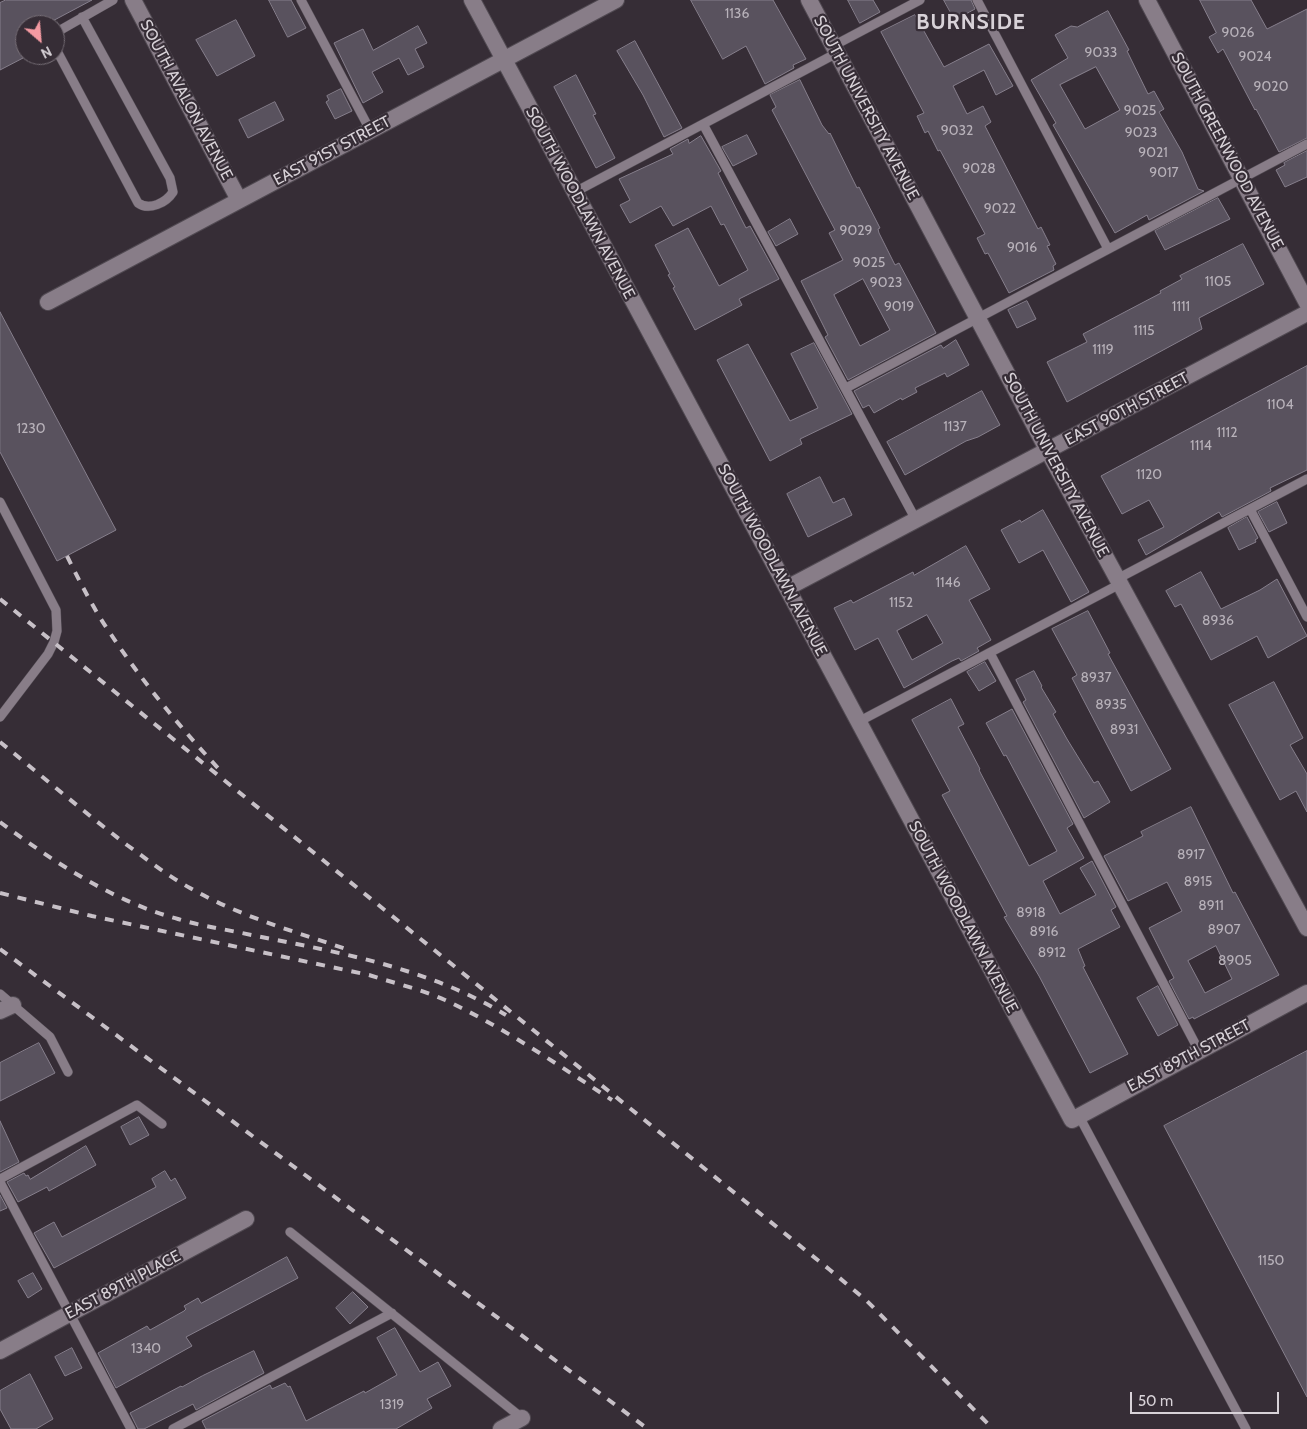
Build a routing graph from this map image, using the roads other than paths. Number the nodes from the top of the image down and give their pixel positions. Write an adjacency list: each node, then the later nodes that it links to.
1 (113, 0): 10 (lane)
2 (133, 0): 18 (street, SOUTH AVALON AVENUE)
3 (301, 0): 14 (lane)
4 (472, 0): 12 (street, SOUTH WOODLAWN AVENUE)
5 (616, 0): 12 (street, EAST 91ST STREET)
6 (809, 0): 11 (street, SOUTH UNIVERSITY AVENUE)
7 (920, 0): 11 (lane)
8 (977, 0): 19 (lane)
9 (1147, 0): 16 (street, SOUTH GREENWOOD AVENUE)
10 (82, 17): 10 (lane)
11 (835, 49): 13 (lane); 23 (street, SOUTH UNIVERSITY AVENUE)
12 (504, 60): 14 (street, EAST 91ST STREET); 17 (street, SOUTH WOODLAWN AVENUE)
13 (704, 124): 17 (lane); 24 (lane)
14 (370, 130): 18 (street, EAST 91ST STREET)
15 (1307, 144): 16 (lane)
16 (1242, 179): 19 (lane); 21 (street, SOUTH GREENWOOD AVENUE)
17 (575, 192): 31 (street, SOUTH WOODLAWN AVENUE)
18 (239, 200): 20 (street, EAST 91ST STREET)
19 (1108, 249): 23 (lane)
20 (48, 302)
21 (1307, 303)
22 (1307, 313): 25 (street, EAST 90TH STREET)
23 (977, 318): 24 (lane); 25 (street, SOUTH UNIVERSITY AVENUE)
24 (846, 388): 29 (lane)
25 (1048, 451): 29 (street, EAST 90TH STREET); 30 (street, SOUTH UNIVERSITY AVENUE)
26 (1307, 479): 28 (lane)
27 (0, 502): 34 (lane)
28 (1250, 509): 30 (lane); 32 (lane)
29 (916, 520): 31 (street, EAST 90TH STREET)
30 (1119, 581): 33 (lane); 36 (street, SOUTH UNIVERSITY AVENUE)
31 (787, 588): 35 (street, SOUTH WOODLAWN AVENUE)
32 (1307, 617)
33 (990, 653): 35 (lane); 40 (lane)
34 (0, 717)
35 (858, 722): 42 (street, SOUTH WOODLAWN AVENUE)
36 (1307, 928)
37 (1307, 993): 40 (street, EAST 89TH STREET)
38 (0, 994): 39 (lane)
39 (7, 1008): 41 (lane)
40 (1199, 1051): 42 (street, EAST 89TH STREET)
41 (68, 1072)
42 (1076, 1118): 54 (lane)
43 (162, 1124): 44 (lane)
44 (0, 1181): 47 (lane)
45 (246, 1219): 47 (street, EAST 89TH PLACE)
46 (290, 1232): 48 (lane)
47 (70, 1313): 49 (street, EAST 89TH PLACE); 51 (lane)
48 (392, 1313): 50 (lane); 52 (lane)
49 (0, 1351)
50 (522, 1418): 53 (street)
51 (131, 1429)
52 (173, 1429)
53 (501, 1429)
54 (1246, 1429)

